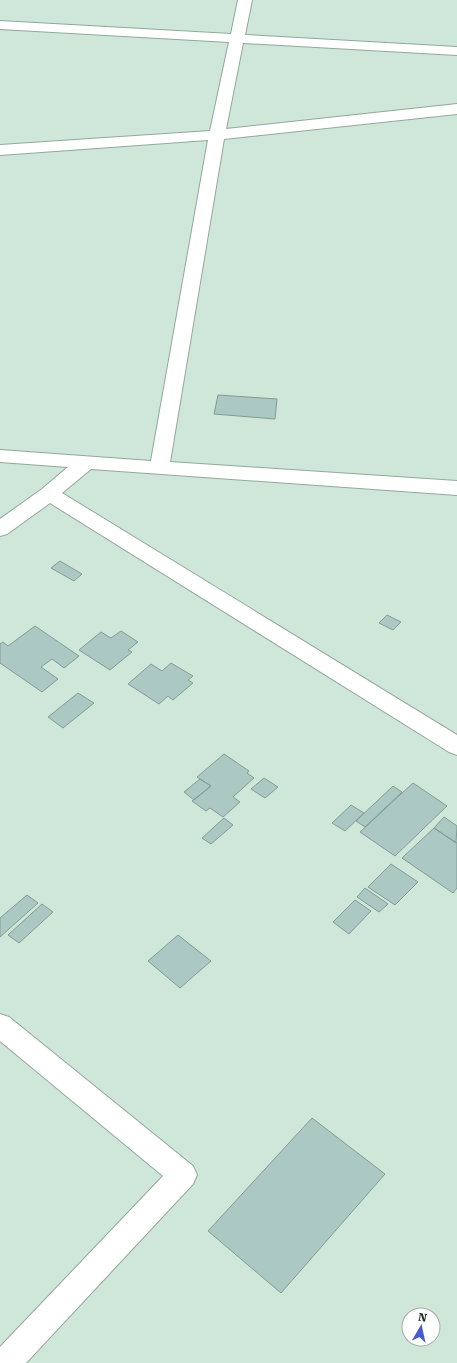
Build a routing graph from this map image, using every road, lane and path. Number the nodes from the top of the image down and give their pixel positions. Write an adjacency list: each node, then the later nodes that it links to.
1 (245, 0): 3 (street)
2 (0, 25): 3 (street)
3 (237, 37): 4 (street); 6 (street)
4 (457, 51)
5 (457, 109): 6 (street)
6 (217, 135): 7 (street); 10 (street)
7 (0, 150)
8 (0, 456): 9 (street)
9 (87, 462): 10 (street); 12 (street)
10 (159, 468): 11 (street)
11 (457, 488)
12 (49, 494): 13 (street); 14 (street)
13 (0, 529)
14 (457, 746)
15 (0, 1025): 16 (street)
16 (5, 1363)

